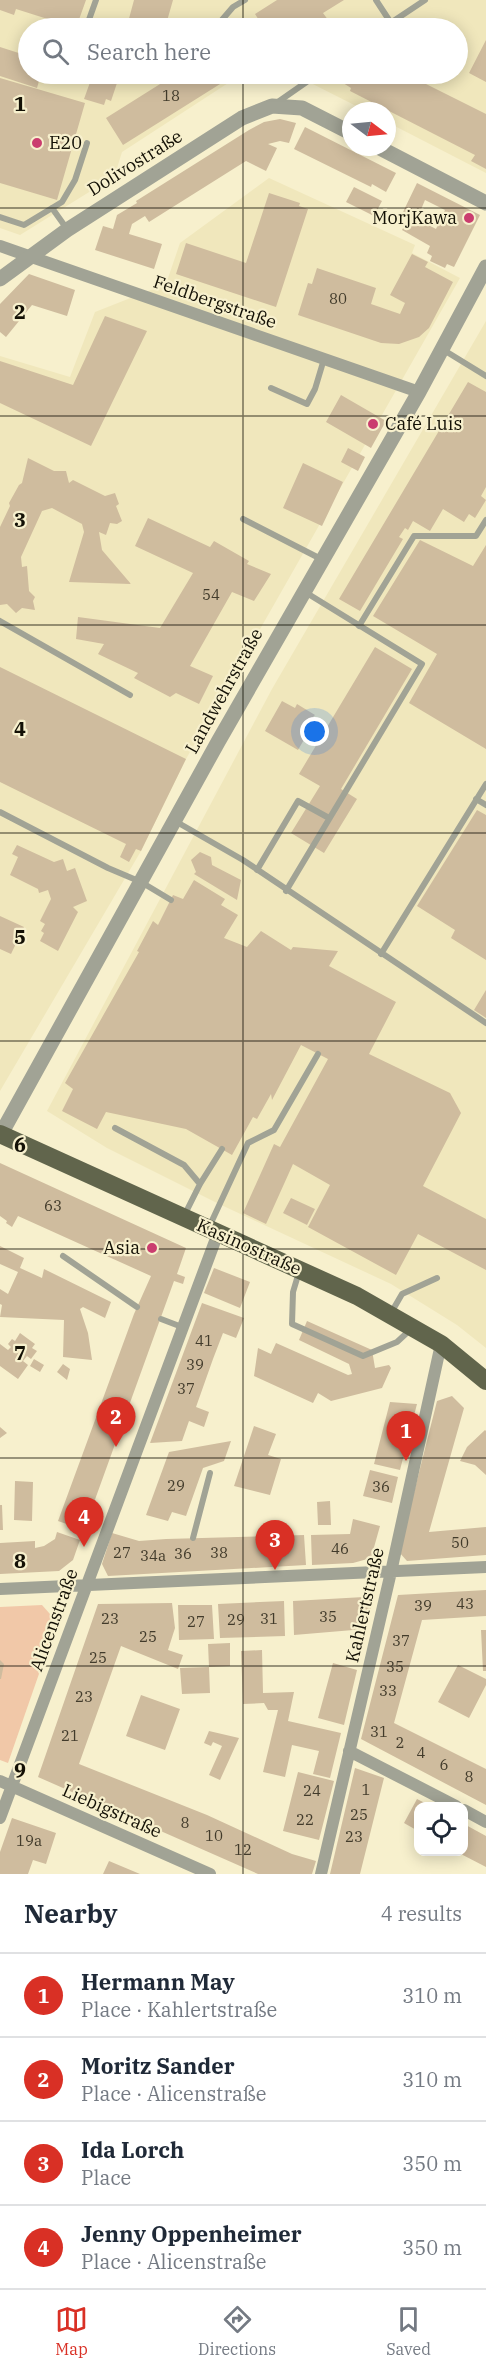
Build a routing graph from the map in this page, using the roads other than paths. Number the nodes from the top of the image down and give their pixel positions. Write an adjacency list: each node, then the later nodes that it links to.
1 (96, 0): 5 (lane)
2 (245, 0): 6 (lane)
3 (376, 0): 7 (lane)
4 (425, 0): 8 (lane)
5 (90, 18)
6 (224, 18)
7 (388, 18)
8 (398, 18)
9 (304, 84): 10 (lane)
10 (272, 106): 11 (street, Dolivostraße); 17 (street, Dolivostraße)
11 (342, 128)
12 (87, 143): 15 (lane)
13 (395, 156): 14 (street)
14 (486, 203)
15 (52, 208): 16 (lane); 17 (lane)
16 (0, 217)
17 (67, 230): 19 (street, Dolivostraße)
18 (0, 246): 19 (street, Feldbergstraße)
19 (28, 257): 21 (street, Dolivostraße); 23 (street, Feldbergstraße)
20 (486, 267): 22 (street, Landwehrstraße)
21 (0, 279)
22 (442, 348): 24 (lane); 26 (street, Landwehrstraße)
23 (324, 359): 25 (lane); 26 (street, Feldbergstraße)
24 (486, 376)
25 (271, 388)
26 (419, 392): 29 (street, Landwehrstraße)
27 (243, 519): 29 (lane)
28 (486, 520): 32 (lane)
29 (321, 560): 30 (street, Landwehrstraße)
30 (303, 591): 32 (lane); 39 (street, Landwehrstraße)
31 (0, 621): 33 (lane)
32 (359, 626): 38 (lane)
33 (130, 695)
34 (486, 784): 35 (lane)
35 (476, 799): 36 (lane); 44 (lane)
36 (486, 805)
37 (0, 812): 41 (lane)
38 (329, 818): 40 (lane); 42 (lane)
39 (175, 820): 40 (lane); 41 (street, Landwehrstraße)
40 (257, 870): 42 (lane)
41 (141, 882): 43 (lane); 48 (street, Landwehrstraße)
42 (286, 891): 44 (lane)
43 (171, 900)
44 (381, 954): 45 (lane)
45 (486, 1023)
46 (318, 1054): 52 (lane)
47 (115, 1128): 50 (lane)
48 (0, 1135): 51 (main road, Kasinostraße)
49 (222, 1149): 50 (lane)
50 (200, 1184): 51 (lane)
51 (183, 1217): 52 (main road, Kasinostraße)
52 (213, 1231): 54 (main road, Kasinostraße); 60 (street, Alicenstraße)
53 (63, 1256): 56 (lane)
54 (300, 1269): 57 (main road, Kasinostraße); 59 (lane)
55 (437, 1278): 57 (lane)
56 (137, 1307)
57 (391, 1314): 59 (main road, Kasinostraße)
58 (161, 1319): 60 (lane)
59 (413, 1327): 61 (main road, Kasinostraße)
60 (182, 1328): 67 (street, Alicenstraße)
61 (441, 1344): 62 (main road, Kasinostraße); 66 (street, Kahlertstraße)
62 (486, 1381)
63 (210, 1473): 64 (lane)
64 (193, 1538)
65 (486, 1567): 66 (street)
66 (392, 1572): 67 (street); 69 (street, Kahlertstraße)
67 (85, 1585): 68 (street); 70 (street, Alicenstraße)
68 (0, 1589)
69 (349, 1752): 71 (street); 76 (street, Kahlertstraße)
70 (6, 1783): 73 (street, Alicenstraße); 75 (street, Liebigstraße)
71 (448, 1802)
72 (468, 1812): 74 (street)
73 (0, 1818)
74 (486, 1822)
75 (210, 1874)
76 (321, 1874)

